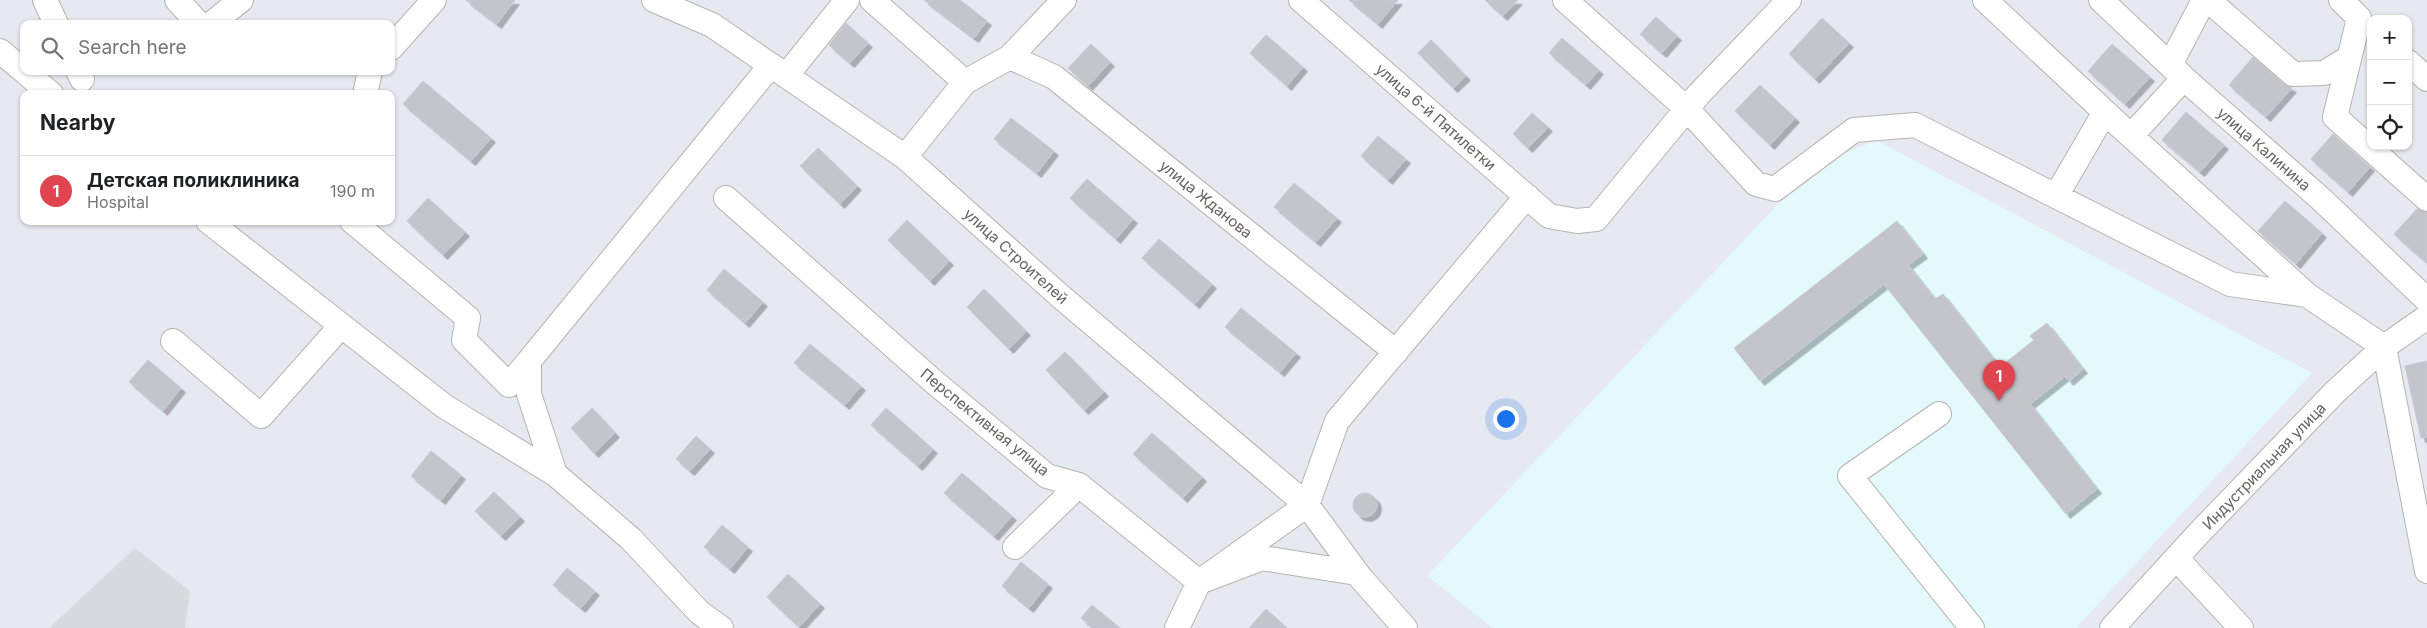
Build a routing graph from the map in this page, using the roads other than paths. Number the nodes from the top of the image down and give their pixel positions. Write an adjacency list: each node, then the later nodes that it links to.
1 (45, 0): 17 (street)
2 (177, 0): 18 (street)
3 (241, 0): 19 (street)
4 (434, 0): 21 (street)
5 (654, 0): 27 (street, улица Строителей)
6 (847, 0): 27 (street)
7 (872, 0): 32 (street)
8 (1064, 0): 23 (street)
9 (1301, 0): 39 (street, улица 6-й Пятилетки)
10 (1565, 0): 35 (street)
11 (1789, 0): 35 (street)
12 (1985, 0): 36 (street)
13 (2101, 0): 28 (street, улица Калинина)
14 (2204, 0): 28 (street)
15 (2208, 0): 24 (street)
16 (2340, 0): 20 (street)
17 (54, 20)
18 (195, 20)
19 (216, 20)
20 (2365, 23): 24 (street)
21 (395, 44)
22 (0, 52): 26 (street)
23 (1010, 57): 32 (street); 51 (street, улица Жданова)
24 (2349, 58): 42 (street)
25 (2412, 66): 31 (street)
26 (20, 68)
27 (778, 70): 38 (street, улица Строителей); 52 (street)
28 (2177, 72): 37 (street); 46 (street, улица Калинина)
29 (29, 75): 33 (street)
30 (369, 75): 34 (street)
31 (2427, 79)
32 (965, 82): 38 (street)
33 (46, 90)
34 (366, 90)
35 (1687, 109): 39 (street, улица 6-й Пятилетки); 40 (street)
36 (2105, 112): 37 (street); 40 (street)
37 (2131, 136): 45 (street)
38 (905, 157): 56 (street, улица Строителей)
39 (1527, 196): 51 (street)
40 (2056, 196): 45 (street)
41 (726, 198): 55 (street, Перспективная улица)
42 (2427, 199)
43 (213, 225): 48 (street)
44 (357, 225): 52 (street)
45 (2307, 295): 50 (street)
46 (2427, 300)
47 (2427, 317): 50 (street, Индустриальная улица)
48 (341, 326): 49 (street); 54 (street)
49 (173, 341)
50 (2384, 347): 58 (street, Индустриальная улица); 59 (street)
51 (1396, 352): 56 (street)
52 (529, 361): 54 (street)
53 (1939, 414): 65 (street)
54 (555, 474): 62 (street)
55 (1079, 485): 57 (street); 61 (street, Перспективная улица)
56 (1307, 505): 60 (street, улица Строителей); 61 (street)
57 (1015, 548)
58 (2176, 558): 66 (street, Индустриальная улица); 67 (street)
59 (2427, 571)
60 (1358, 573): 61 (street); 64 (street, улица Строителей)
61 (1198, 582): 63 (street)
62 (721, 628)
63 (1177, 628)
64 (1405, 628)
65 (1972, 628)
66 (2112, 628)
67 (2241, 628)

